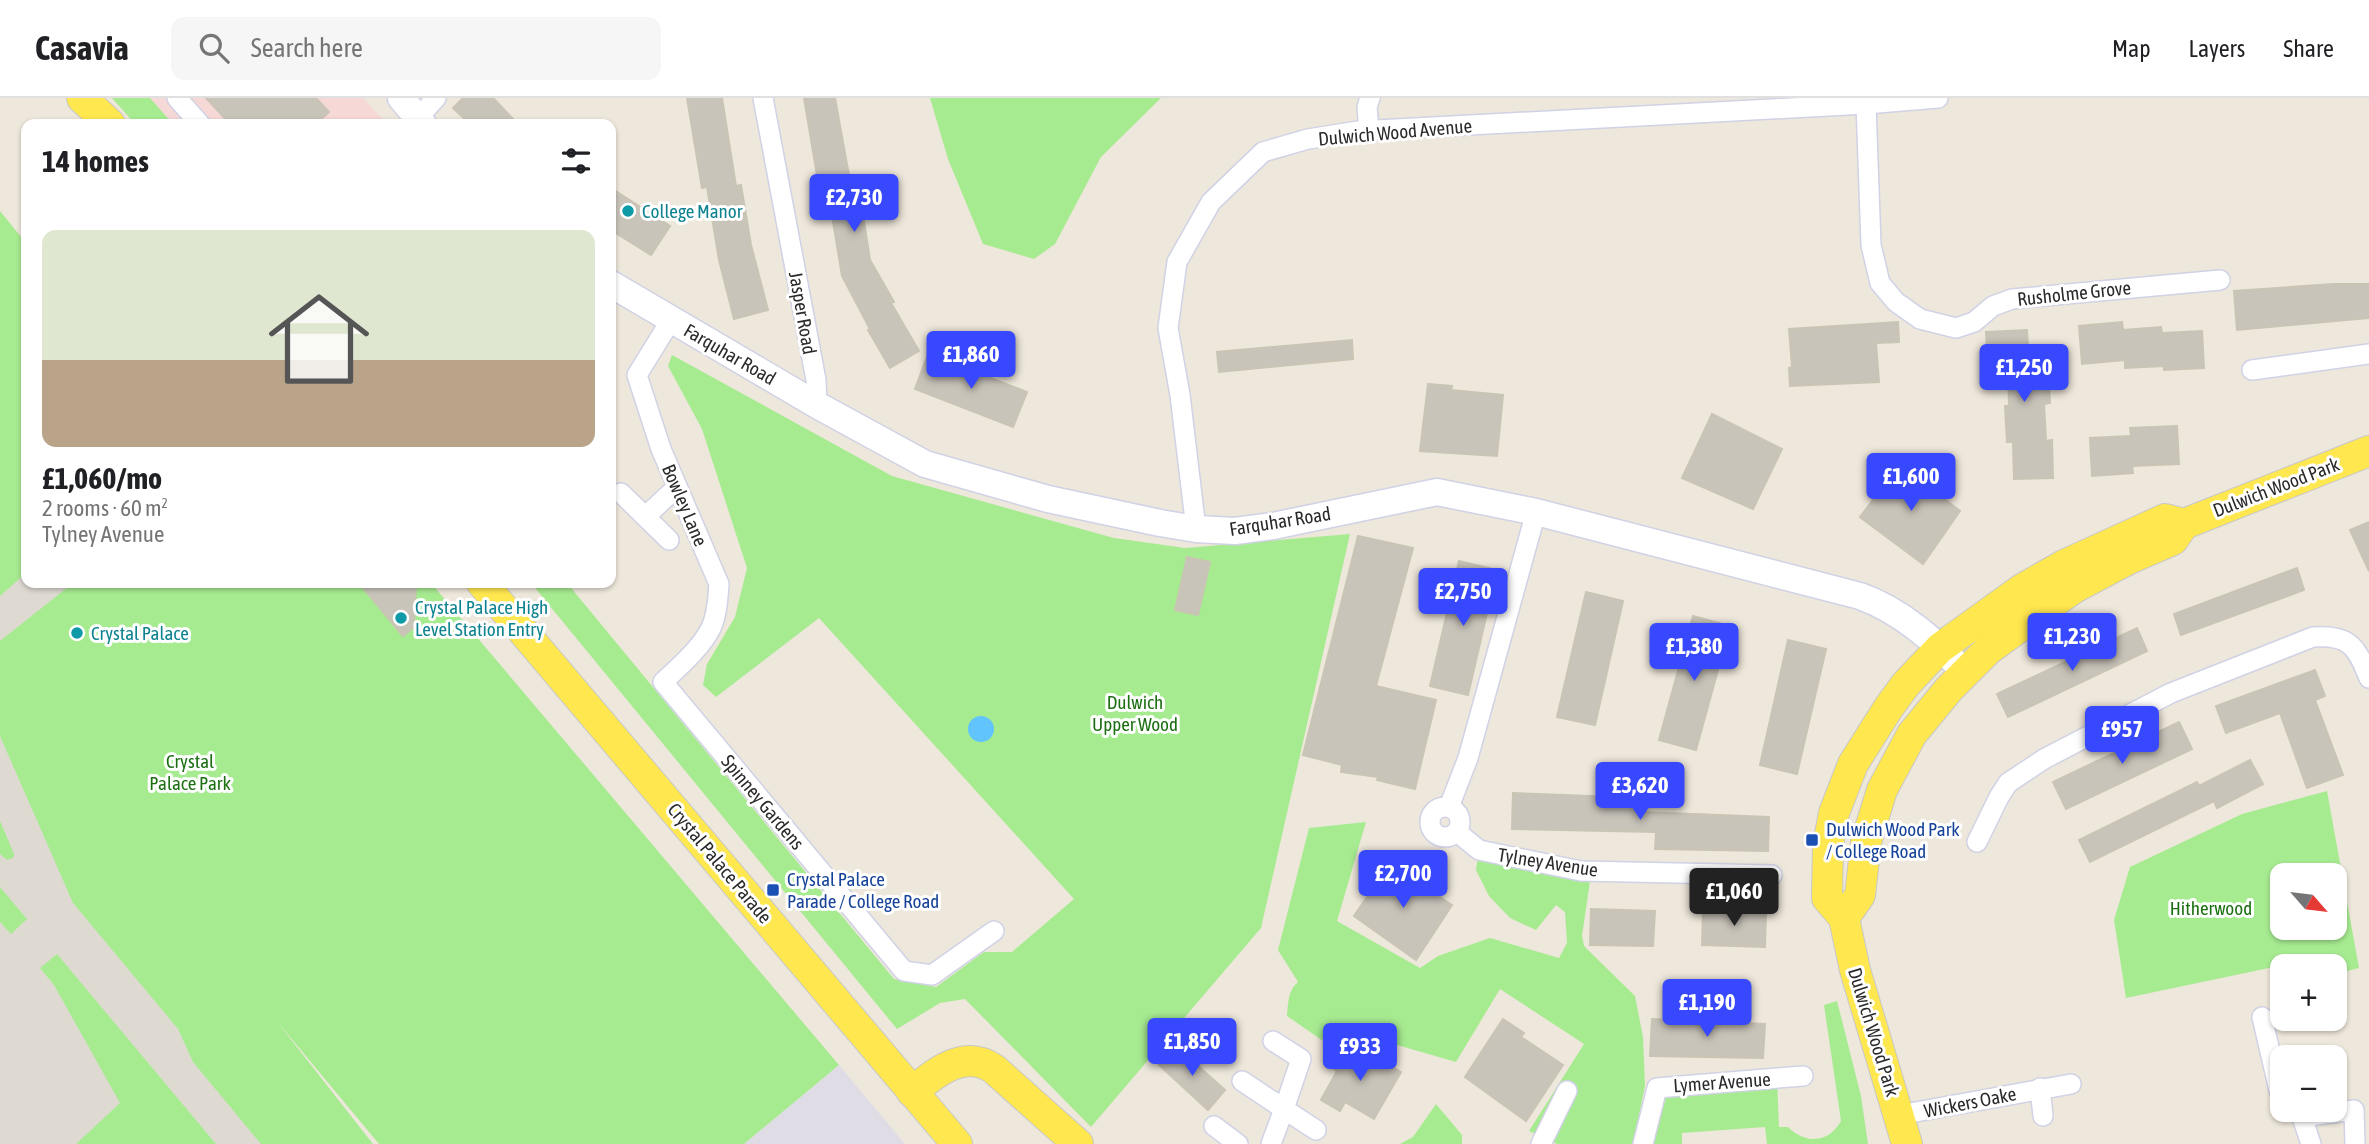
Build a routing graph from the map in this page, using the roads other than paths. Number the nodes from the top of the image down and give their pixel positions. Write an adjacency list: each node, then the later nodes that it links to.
1 (82, 98): 9 (main road)
2 (177, 98): 10 (street)
3 (401, 98): 11 (street)
4 (436, 98): 12 (street)
5 (763, 98): 19 (street, Jasper Road)
6 (1370, 98): 13 (street)
7 (1938, 98): 8 (street, Dulwich Wood Avenue)
8 (1866, 104): 13 (street, Dulwich Wood Avenue); 14 (street, Rusholme Grove)
9 (105, 119)
10 (196, 119)
11 (419, 119)
12 (422, 119)
13 (1369, 131): 26 (street, Dulwich Wood Avenue)
14 (2220, 280)
15 (616, 287): 16 (street, Farquhar Road)
16 (671, 320): 19 (street, Farquhar Road); 21 (street, Bowley Lane)
17 (2369, 354): 18 (street)
18 (2252, 370)
19 (817, 405): 26 (street, Farquhar Road)
20 (2369, 451): 25 (main road, Dulwich Wood Park)
21 (677, 487): 24 (street); 32 (street, Bowley Lane)
22 (621, 493): 24 (street)
23 (1536, 512): 26 (street, Farquhar Road); 29 (street, Farquhar Road); 34 (street, Tylney Avenue)
24 (646, 516): 27 (street)
25 (2184, 524): 29 (main road, Dulwich Wood Park); 30 (main road, Dulwich Wood Park)
26 (1196, 530)
27 (669, 540)
28 (486, 588): 45 (main road, Crystal Palace Parade)
29 (1940, 648): 30 (street, Farquhar Road); 35 (main road, Dulwich Wood Park)
30 (1965, 672): 35 (main road, Dulwich Wood Park)
31 (2369, 678): 33 (street)
32 (663, 681): 36 (street, Spinney Gardens)
33 (1978, 842)
34 (1772, 875)
35 (1844, 918): 48 (main road, Dulwich Wood Park)
36 (994, 931)
37 (2262, 1017): 39 (street)
38 (1273, 1041): 47 (street)
39 (2270, 1051)
40 (1803, 1076): 58 (street, Lymer Avenue)
41 (1242, 1081): 47 (street)
42 (2071, 1084): 43 (street, Wickers Oake)
43 (2040, 1088): 48 (street, Wickers Oake); 49 (street, Wickers Oake)
44 (1567, 1091): 57 (street)
45 (912, 1092): 53 (main road, Crystal Palace Parade); 54 (main road)
46 (2362, 1109): 61 (street)
47 (1284, 1110): 52 (street); 56 (street)
48 (1899, 1115): 59 (main road, Dulwich Wood Park)
49 (2043, 1116)
50 (2302, 1122): 60 (street)
51 (1214, 1126): 55 (street)
52 (1316, 1130)
53 (957, 1144)
54 (1078, 1144)
55 (1238, 1144)
56 (1271, 1144)
57 (1541, 1144)
58 (1643, 1144)
59 (1907, 1144)
60 (2311, 1144)
61 (2355, 1144)

